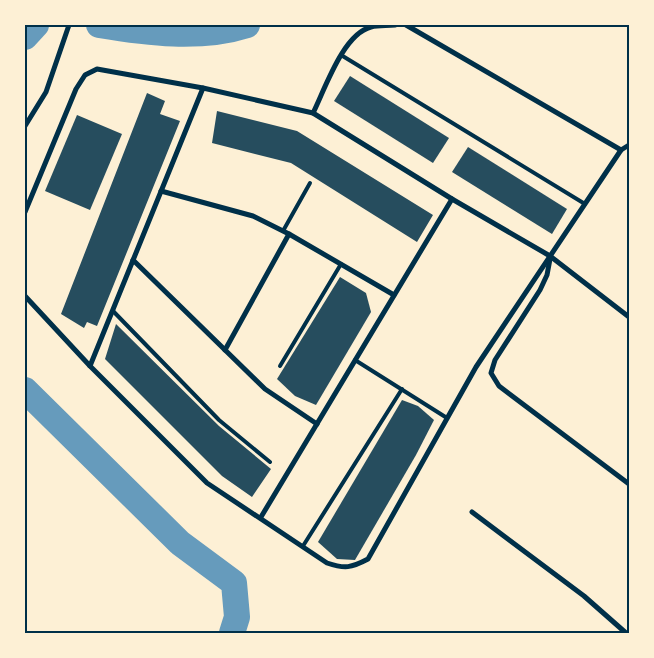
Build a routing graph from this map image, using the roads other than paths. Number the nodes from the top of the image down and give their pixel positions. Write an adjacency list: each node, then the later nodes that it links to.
1 (69, 25): 7 (street)
2 (395, 25): 4 (street)
3 (406, 25): 9 (street)
4 (341, 55): 6 (street); 13 (lane)
5 (203, 88): 6 (street); 11 (street); 14 (street)
6 (313, 113): 12 (street)
7 (25, 126)
8 (629, 145): 9 (street)
9 (621, 150): 13 (street)
10 (310, 183): 15 (lane)
11 (161, 191): 15 (street); 18 (street)
12 (452, 199): 17 (street); 20 (street)
13 (585, 204): 17 (street)
14 (25, 212)
15 (283, 231): 16 (street)
16 (289, 234): 19 (street); 24 (street)
17 (550, 256): 23 (street); 29 (street); 32 (street)
18 (133, 260): 22 (street); 24 (street)
19 (341, 264): 20 (street); 27 (lane)
20 (394, 295): 25 (street)
21 (25, 296): 26 (street)
22 (113, 311): 26 (street); 31 (lane)
23 (629, 316)
24 (225, 350): 30 (street)
25 (355, 360): 28 (lane); 30 (street)
26 (90, 366): 34 (street)
27 (280, 366)
28 (402, 389): 29 (lane); 35 (lane)
29 (448, 418): 35 (street)
30 (317, 424): 34 (street)
31 (270, 462)
32 (629, 484)
33 (472, 512): 36 (street)
34 (261, 517): 35 (street)
35 (303, 546)
36 (626, 633)

